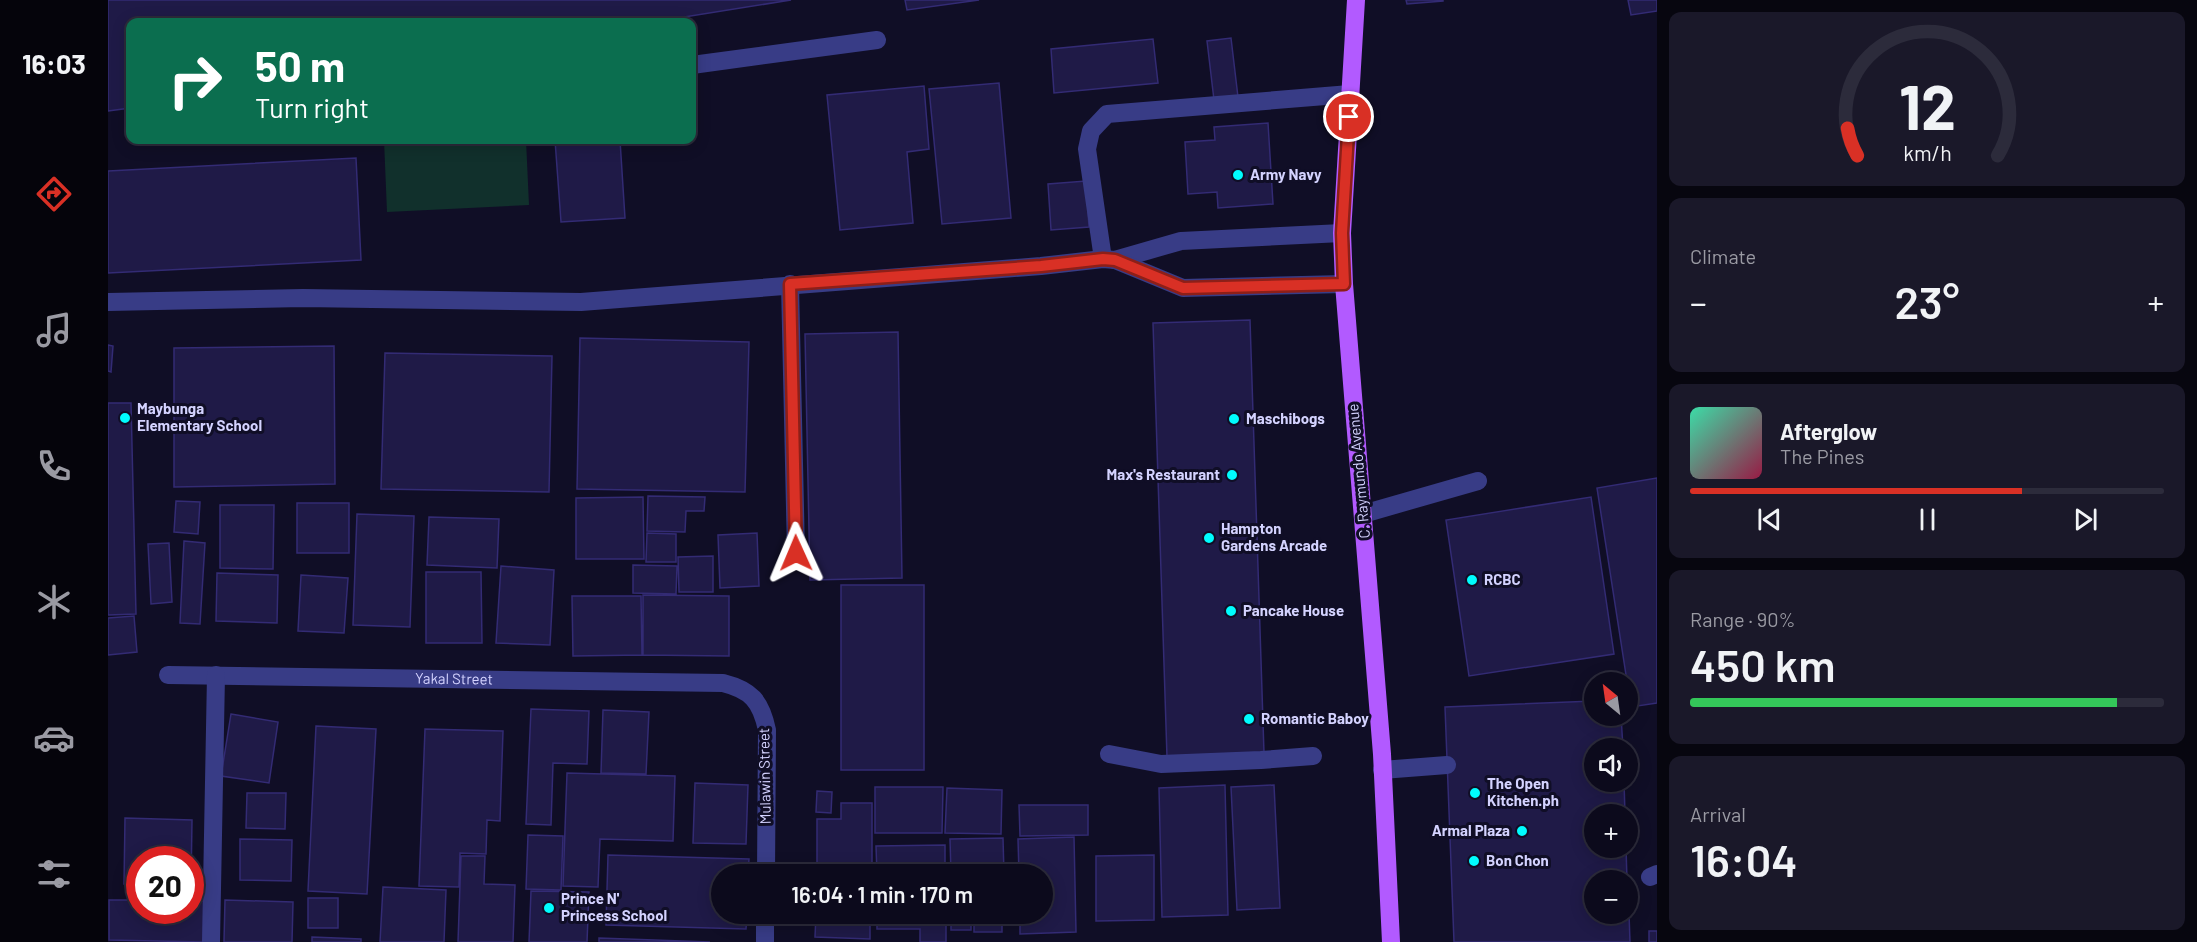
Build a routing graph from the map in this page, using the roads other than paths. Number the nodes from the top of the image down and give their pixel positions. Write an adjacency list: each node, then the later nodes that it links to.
1 (1356, 0): 4 (main road, C. Raymundo Avenue)
2 (878, 40): 3 (street)
3 (696, 64)
4 (1350, 94): 5 (main road, C. Raymundo Avenue); 6 (street)
5 (1342, 233): 6 (street); 8 (main road, C. Raymundo Avenue)
6 (1109, 260): 7 (street); 8 (street)
7 (790, 284): 9 (street); 12 (street)
8 (1344, 284): 11 (main road, C. Raymundo Avenue)
9 (108, 302)
10 (1478, 481): 11 (street)
11 (1363, 514): 19 (main road, C. Raymundo Avenue)
12 (796, 553)
13 (168, 675): 14 (street, Yakal Street)
14 (216, 675): 15 (street, Yakal Street); 22 (street)
15 (740, 687): 20 (street, Mulawin Street)
16 (1109, 754): 17 (street)
17 (1313, 756)
18 (1447, 765): 19 (street)
19 (1382, 770): 24 (main road, C. Raymundo Avenue)
20 (766, 864)
21 (765, 924): 23 (street)
22 (211, 942)
23 (765, 942)
24 (1391, 942)

